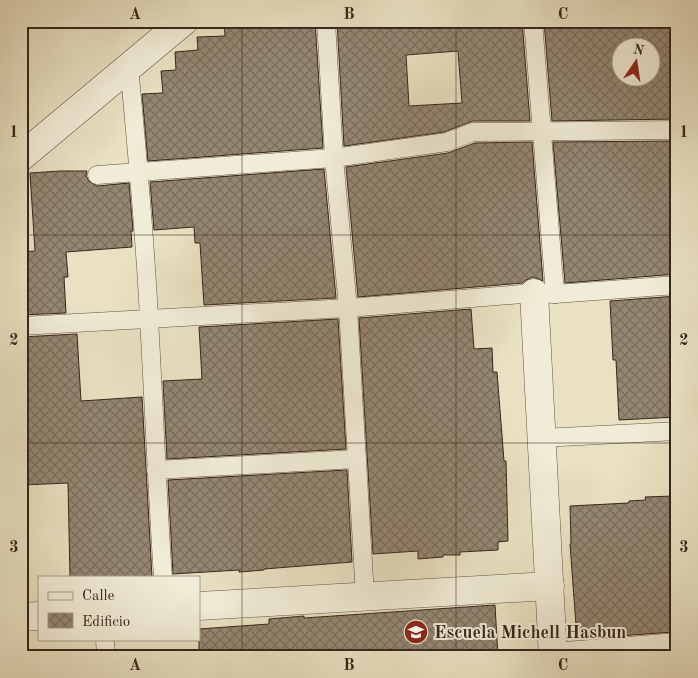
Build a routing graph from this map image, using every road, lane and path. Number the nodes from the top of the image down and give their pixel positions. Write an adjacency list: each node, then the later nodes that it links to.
1 (184, 21): 4 (street)
2 (326, 21): 8 (lane)
3 (532, 21): 6 (lane)
4 (129, 66): 7 (street); 9 (lane)
5 (677, 130): 6 (lane)
6 (542, 131): 8 (lane); 12 (lane)
7 (21, 157)
8 (334, 158): 9 (lane); 13 (lane)
9 (139, 171): 10 (lane); 14 (lane)
10 (97, 175)
11 (677, 285): 12 (lane)
12 (544, 293): 13 (lane); 17 (street)
13 (348, 308): 14 (lane); 18 (lane)
14 (149, 319): 15 (lane); 19 (lane)
15 (21, 326)
16 (677, 431): 17 (lane)
17 (542, 438): 21 (street)
18 (357, 459): 19 (lane); 22 (lane)
19 (156, 470): 20 (lane)
20 (163, 576)
21 (550, 586): 22 (street); 28 (street)
22 (365, 596): 23 (street)
23 (200, 606)
24 (38, 616): 25 (street)
25 (21, 617)
26 (105, 640): 29 (lane)
27 (677, 642): 28 (lane)
28 (553, 654)
29 (106, 657)

